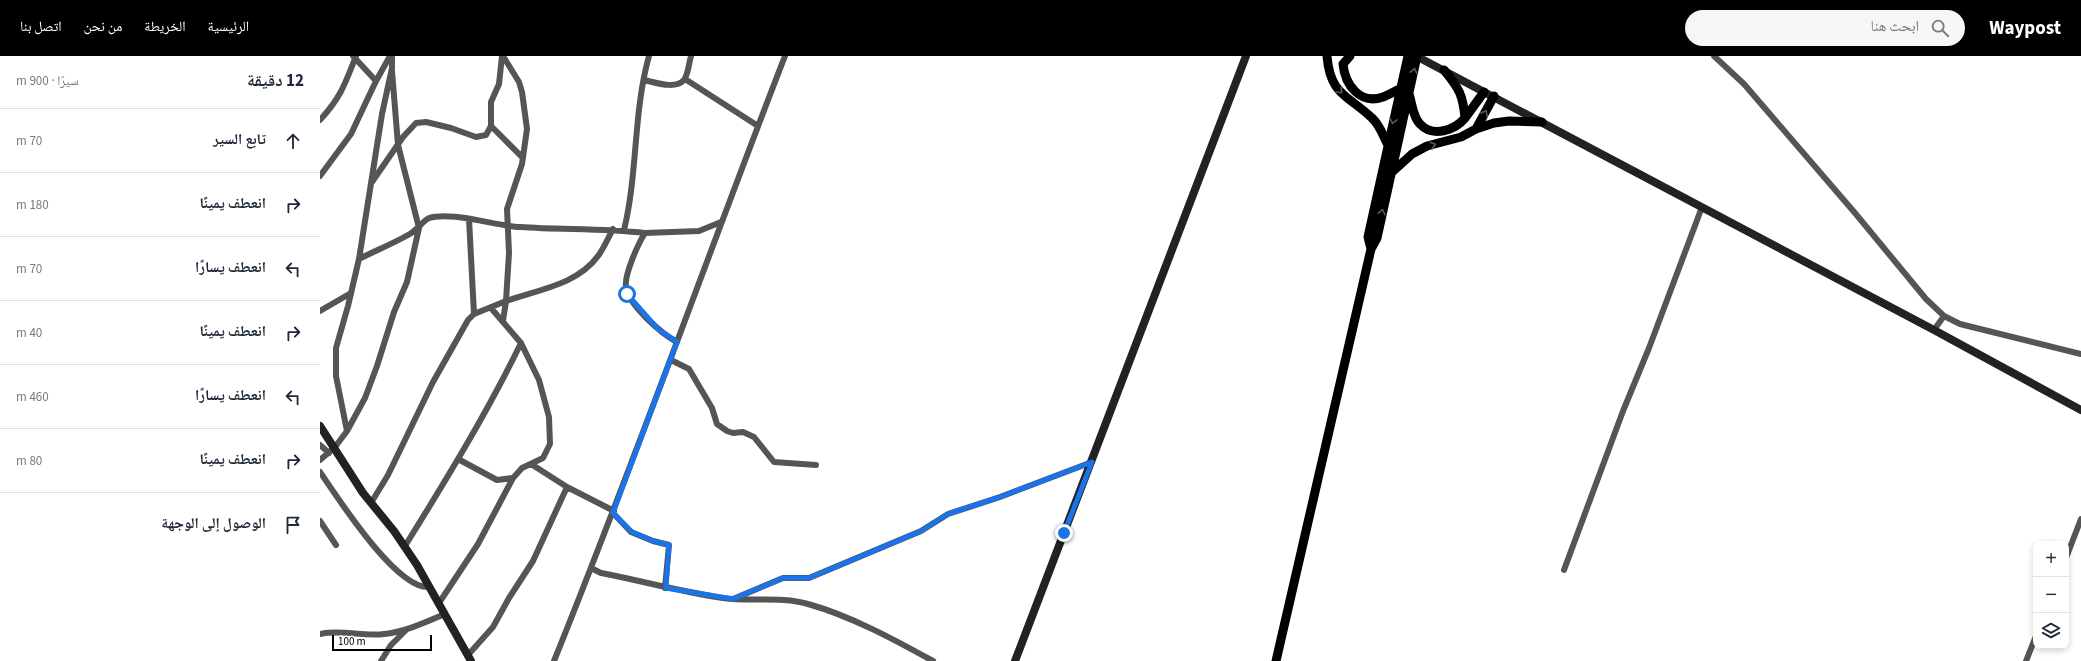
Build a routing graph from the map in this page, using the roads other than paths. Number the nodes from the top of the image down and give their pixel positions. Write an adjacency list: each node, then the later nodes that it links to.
1 (391, 56): 14 (street); 18 (street)
2 (502, 56): 26 (street); 31 (street)
3 (649, 56): 17 (street)
4 (691, 56): 16 (street)
5 (785, 56): 27 (street)
6 (1246, 56): 64 (street)
7 (1327, 56): 30 (main road, one-way to 30)
8 (1350, 56): 13 (main road)
9 (1408, 56): 19 (main road)
10 (1416, 56): 15 (street); 20 (main road, one-way to 10)
11 (1714, 56): 50 (street)
12 (355, 57): 18 (street); 24 (street)
13 (1344, 60): 19 (main road)
14 (392, 68): 29 (street); 34 (street)
15 (1444, 70): 21 (street); 23 (main road)
16 (685, 79): 17 (street); 27 (street)
17 (644, 80): 41 (street)
18 (376, 81): 33 (street)
19 (1400, 89): 30 (main road, one-way to 30)
20 (1409, 92): 23 (main road); 32 (main road)
21 (1484, 92): 22 (street); 23 (main road)
22 (1494, 96): 25 (street); 28 (main road, one-way to 22)
23 (1465, 118)
24 (320, 120)
25 (1542, 122): 28 (main road); 35 (street)
26 (491, 126): 29 (street); 31 (street)
27 (758, 126): 37 (street)
28 (1476, 129): 32 (main road, one-way to 28)
29 (398, 145): 34 (street); 39 (street)
30 (1388, 145): 43 (main road)
31 (523, 158): 38 (street)
32 (1390, 174): 43 (main road, one-way to 32)
33 (320, 176)
34 (371, 183): 44 (street)
35 (1702, 207): 52 (street); 78 (street)
36 (469, 219): 38 (street); 39 (street); 49 (street)
37 (721, 222): 42 (street); 53 (street)
38 (507, 225): 40 (street); 46 (street)
39 (419, 228): 44 (street); 59 (street)
40 (613, 229): 41 (street); 46 (street)
41 (624, 230): 42 (street)
42 (645, 233): 53 (street)
43 (1370, 249): 92 (main road)
44 (358, 259): 45 (street)
45 (351, 293): 48 (street); 59 (street)
46 (506, 301): 47 (street); 51 (street)
47 (491, 308): 49 (street); 51 (street)
48 (320, 311)
49 (474, 314): 70 (street)
50 (1944, 316): 52 (street); 55 (street)
51 (503, 321): 54 (street)
52 (1934, 330): 57 (street)
53 (677, 342): 56 (street)
54 (521, 343): 62 (street); 65 (street)
55 (2081, 354)
56 (671, 360): 66 (street); 71 (street)
57 (2081, 410)
58 (320, 426): 61 (street)
59 (347, 431): 61 (street)
60 (320, 446): 61 (street)
61 (332, 450): 63 (street); 70 (street)
62 (458, 459): 68 (street); 75 (street)
63 (320, 460)
64 (1092, 462): 81 (street); 91 (street)
65 (531, 464): 68 (street); 69 (street)
66 (816, 465)
67 (320, 472): 79 (street)
68 (513, 478): 82 (street)
69 (567, 488): 71 (street); 87 (street)
70 (371, 503): 75 (street)
71 (613, 512): 77 (street); 80 (street)
72 (2081, 519): 76 (street)
73 (320, 521): 74 (street)
74 (336, 544)
75 (405, 546): 79 (street)
76 (2069, 550)
77 (591, 568): 80 (street); 89 (street)
78 (1564, 570)
79 (430, 586): 82 (street)
80 (666, 588): 81 (street)
81 (733, 599): 90 (street)
82 (439, 603): 83 (street)
83 (446, 614): 84 (street); 87 (street)
84 (408, 628): 85 (street); 88 (street)
85 (320, 634)
86 (2033, 644): 93 (street)
87 (469, 658)
88 (381, 661)
89 (554, 661)
90 (933, 661)
91 (1015, 661)
92 (1276, 661)
93 (2026, 661)

